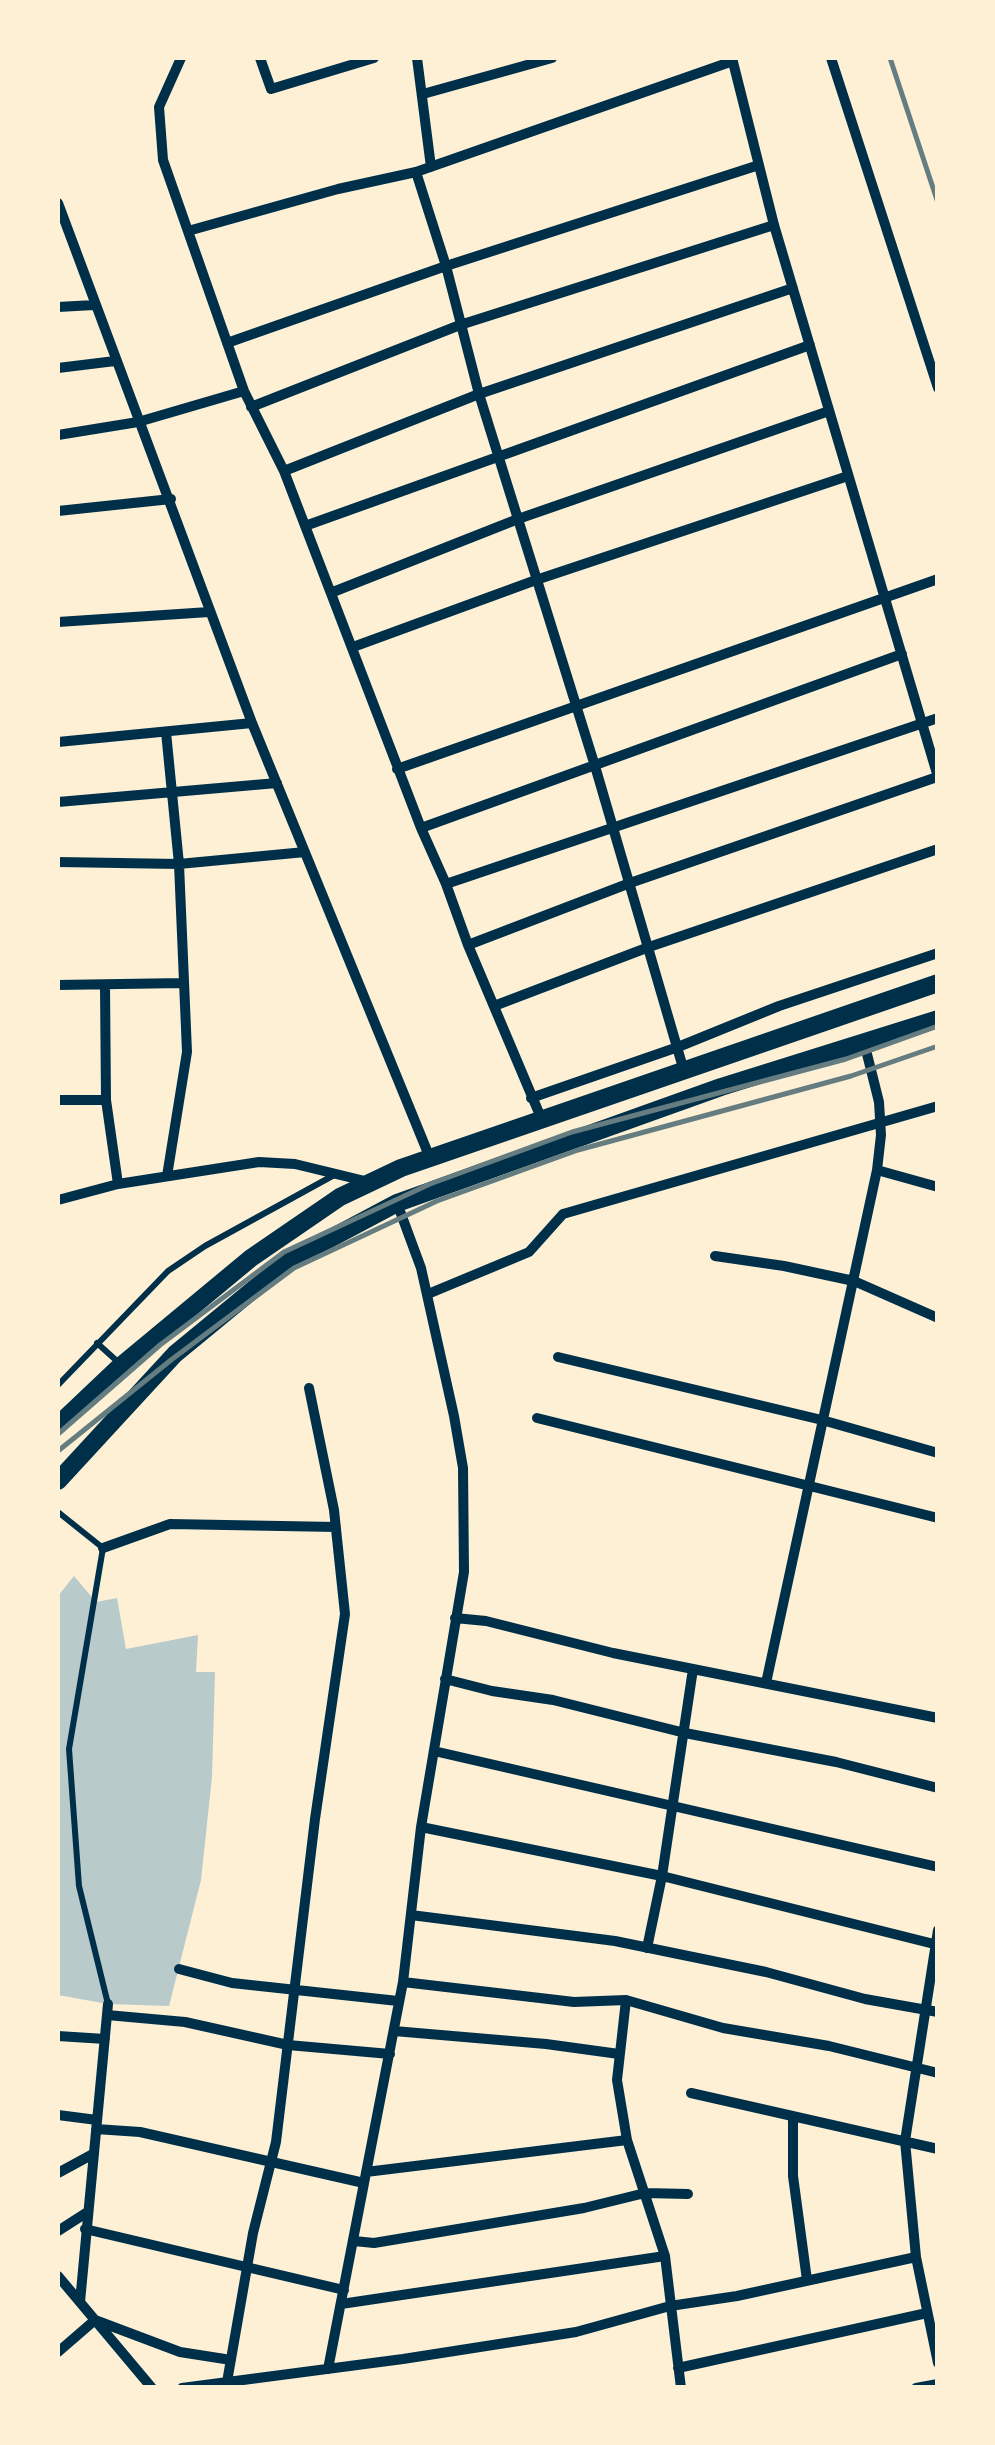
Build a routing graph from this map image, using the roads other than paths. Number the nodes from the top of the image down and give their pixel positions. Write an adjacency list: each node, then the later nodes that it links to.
1 (180, 58): 14 (street)
2 (260, 58): 3 (street)
3 (374, 58)
4 (418, 58): 8 (street)
5 (552, 58): 8 (street)
6 (831, 58): 24 (street)
7 (732, 59): 9 (street); 10 (street)
8 (423, 94): 10 (street)
9 (758, 165): 13 (street); 15 (street)
10 (431, 167): 11 (street)
11 (416, 172): 14 (street); 15 (street)
12 (58, 202): 17 (street)
13 (774, 225): 16 (street); 19 (street)
14 (188, 230): 20 (street)
15 (446, 266): 19 (street); 20 (street)
16 (793, 288): 21 (street); 26 (street)
17 (94, 305): 18 (street); 22 (street)
18 (58, 307)
19 (460, 325): 26 (street); 27 (street)
20 (228, 343): 25 (street)
21 (810, 345): 28 (street); 31 (street)
22 (116, 361): 23 (street); 29 (street)
23 (58, 368)
24 (938, 388)
25 (244, 391): 27 (street); 29 (street)
26 (479, 394): 31 (street); 32 (street)
27 (251, 407): 32 (street)
28 (829, 411): 33 (street); 36 (street)
29 (138, 422): 30 (street); 34 (street)
30 (58, 434)
31 (498, 454): 36 (street); 37 (street)
32 (284, 470): 37 (street)
33 (848, 476): 39 (street); 41 (street)
34 (171, 499): 35 (street); 42 (street)
35 (58, 511)
36 (518, 520): 39 (street); 40 (street)
37 (306, 526): 40 (street)
38 (938, 579): 41 (street)
39 (536, 580): 44 (street); 46 (street)
40 (332, 592): 44 (street)
41 (886, 598): 45 (street); 46 (street)
42 (209, 612): 43 (street); 48 (street)
43 (58, 622)
44 (352, 647): 53 (street)
45 (902, 654): 49 (street); 52 (street)
46 (576, 706): 52 (street); 53 (street)
47 (938, 718): 49 (street)
48 (252, 723): 50 (street); 55 (street)
49 (920, 724): 54 (street); 58 (street)
50 (166, 732): 51 (street); 56 (street)
51 (58, 742)
52 (594, 766): 58 (street); 59 (street)
53 (397, 770): 59 (street)
54 (938, 777): 64 (street)
55 (276, 783): 56 (street); 61 (street)
56 (172, 792): 57 (street); 63 (street)
57 (58, 802)
58 (612, 825): 64 (street); 65 (street)
59 (420, 828): 65 (street)
60 (938, 849): 67 (street)
61 (304, 852): 63 (street); 84 (street)
62 (58, 862): 63 (street)
63 (179, 864): 69 (street)
64 (630, 883): 66 (street); 67 (street)
65 (446, 884): 66 (street)
66 (468, 945): 73 (street)
67 (649, 947): 73 (street); 76 (street)
68 (938, 953): 76 (street)
69 (182, 982): 72 (street); 87 (street)
70 (938, 983): 77 (main road)
71 (58, 985): 72 (street)
72 (105, 986): 80 (street)
73 (494, 1006): 78 (street)
74 (938, 1020): 75 (main road)
75 (864, 1042): 83 (street); 92 (main road)
76 (678, 1047): 77 (street); 78 (street)
77 (684, 1071): 82 (main road)
78 (531, 1098): 82 (street)
79 (58, 1100): 80 (street)
80 (106, 1100): 89 (street)
81 (938, 1106): 83 (street)
82 (542, 1120): 84 (main road)
83 (880, 1122): 85 (street); 95 (street)
84 (430, 1158): 88 (main road)
85 (877, 1170): 90 (street); 94 (street)
86 (336, 1174): 87 (street); 88 (street); 97 (lane)
87 (167, 1176): 89 (street)
88 (370, 1182): 99 (main road)
89 (118, 1184): 91 (street)
90 (938, 1188)
91 (58, 1200)
92 (397, 1203): 95 (street); 106 (main road)
93 (716, 1256): 94 (street)
94 (854, 1281): 96 (street); 103 (street)
95 (428, 1294): 112 (street)
96 (938, 1318)
97 (97, 1343): 99 (lane); 100 (lane)
98 (558, 1357): 103 (street)
99 (122, 1365): 104 (main road)
100 (58, 1386)
101 (309, 1388): 110 (street)
102 (538, 1418): 107 (street)
103 (822, 1420): 105 (street); 107 (street)
104 (58, 1426)
105 (938, 1453)
106 (58, 1482)
107 (808, 1486): 109 (street); 115 (street)
108 (58, 1512): 111 (lane)
109 (938, 1518)
110 (336, 1527): 111 (street); 130 (street)
111 (103, 1548): 134 (lane)
112 (455, 1618): 113 (street); 114 (street)
113 (692, 1669): 115 (street); 117 (street)
114 (445, 1679): 117 (street); 118 (street)
115 (766, 1683): 116 (street)
116 (938, 1718)
117 (685, 1734): 119 (street); 120 (street)
118 (434, 1751): 120 (street); 121 (street)
119 (938, 1788)
120 (672, 1806): 122 (street); 123 (street)
121 (421, 1827): 123 (street); 124 (street)
122 (938, 1867)
123 (662, 1876): 126 (street); 127 (street)
124 (411, 1914): 127 (street); 129 (street)
125 (938, 1930): 126 (street)
126 (936, 1944): 133 (street)
127 (647, 1948): 133 (street)
128 (179, 1968): 130 (street)
129 (403, 1982): 131 (street); 132 (street)
130 (294, 1990): 131 (street); 139 (street)
131 (398, 2000): 136 (street)
132 (626, 2000): 141 (street); 142 (street)
133 (923, 2009): 135 (street); 142 (street)
134 (108, 2010): 138 (street); 139 (street)
135 (938, 2012)
136 (394, 2031): 140 (street); 141 (street)
137 (58, 2036): 138 (street)
138 (104, 2039): 147 (street)
139 (288, 2045): 140 (street); 152 (street)
140 (390, 2054): 154 (street)
141 (619, 2054): 148 (street)
142 (917, 2068): 143 (street); 149 (street)
143 (938, 2072)
144 (692, 2092): 146 (street)
145 (58, 2115): 147 (street)
146 (793, 2118): 149 (street); 165 (street)
147 (97, 2124): 151 (street); 152 (street)
148 (627, 2140): 154 (street); 155 (street)
149 (905, 2141): 150 (street); 162 (street)
150 (938, 2149)
151 (93, 2154): 153 (street); 157 (street)
152 (271, 2164): 154 (street); 163 (street)
153 (58, 2172)
154 (365, 2177): 160 (street)
155 (645, 2193): 156 (street); 160 (street); 161 (street)
156 (688, 2194)
157 (86, 2213): 158 (street); 159 (street)
158 (85, 2229): 163 (street); 167 (street)
159 (58, 2231)
160 (354, 2241): 166 (street)
161 (665, 2256): 168 (street); 169 (street)
162 (916, 2257): 165 (street); 170 (street)
163 (247, 2267): 166 (street); 173 (street)
164 (58, 2276): 167 (street)
165 (807, 2280): 169 (street)
166 (344, 2290): 168 (street)
167 (80, 2302): 171 (street)
168 (341, 2304): 176 (street)
169 (670, 2306): 175 (street); 176 (street)
170 (927, 2314): 174 (street); 175 (street)
171 (94, 2320): 172 (street); 173 (street); 179 (street)
172 (58, 2352)
173 (231, 2360): 177 (street)
174 (938, 2363)
175 (678, 2368): 181 (street)
176 (328, 2369): 177 (street)
177 (227, 2382): 180 (street)
178 (938, 2384): 182 (street)
179 (152, 2388)
180 (182, 2388)
181 (681, 2388)
182 (916, 2388)

